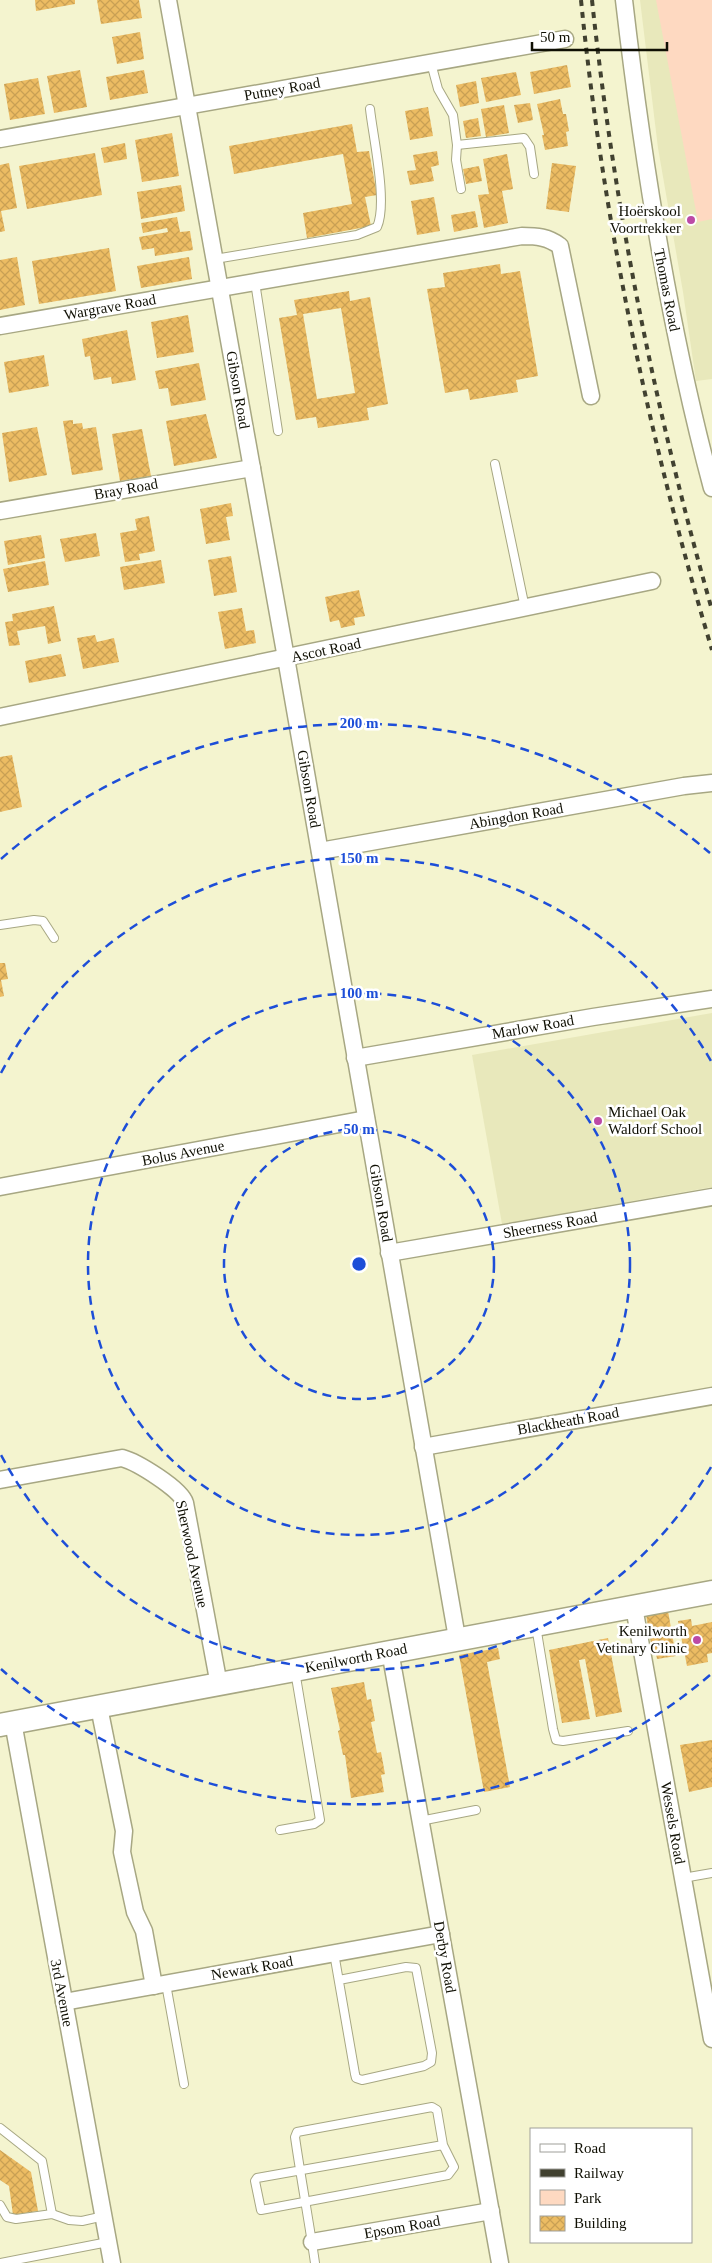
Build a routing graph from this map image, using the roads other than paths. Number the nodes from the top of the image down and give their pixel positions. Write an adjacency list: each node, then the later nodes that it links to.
1 (168, 0): 5 (street, Gibson Road)
2 (624, 0): 19 (street, Thomas Road)
3 (565, 39): 4 (street, Putney Road)
4 (431, 63): 5 (street, Putney Road); 8 (lane)
5 (186, 105): 7 (street, Putney Road); 11 (street, Gibson Road)
6 (370, 109): 11 (lane)
7 (0, 139)
8 (457, 145): 9 (lane); 10 (lane)
9 (534, 174)
10 (461, 189)
11 (214, 259): 13 (street, Gibson Road)
12 (255, 282): 13 (street, Wargrave Road); 15 (street, Wargrave Road); 16 (lane)
13 (220, 288): 14 (street, Wargrave Road); 18 (street, Gibson Road)
14 (0, 326)
15 (591, 396)
16 (278, 431)
17 (495, 464): 22 (lane)
18 (252, 468): 20 (street, Bray Road); 23 (street, Gibson Road)
19 (712, 488)
20 (0, 511)
21 (652, 581): 22 (street, Ascot Road)
22 (525, 608): 23 (street, Ascot Road)
23 (286, 658): 24 (street, Ascot Road); 26 (street, Gibson Road)
24 (0, 717)
25 (712, 783): 26 (street, Abingdon Road)
26 (320, 851): 30 (street, Gibson Road)
27 (0, 925): 28 (lane)
28 (54, 938)
29 (712, 999): 30 (street, Marlow Road)
30 (355, 1058): 31 (street, Gibson Road)
31 (366, 1119): 32 (street, Bolus Avenue); 34 (street, Gibson Road)
32 (0, 1187)
33 (712, 1197): 34 (street, Sheerness Road)
34 (389, 1253): 36 (street, Gibson Road)
35 (712, 1396): 36 (street, Blackheath Road)
36 (423, 1447): 41 (street, Gibson Road)
37 (0, 1480): 44 (street, Sherwood Avenue)
38 (712, 1592): 39 (street, Kenilworth Road)
39 (634, 1607): 40 (street, Kenilworth Road); 52 (street, Wessels Road)
40 (536, 1625): 41 (street, Kenilworth Road); 47 (lane)
41 (457, 1638): 42 (street, Kenilworth Road)
42 (390, 1651): 43 (street, Kenilworth Road); 49 (street, Derby Road)
43 (295, 1670): 44 (street, Kenilworth Road); 50 (lane)
44 (219, 1685): 45 (street, Kenilworth Road)
45 (99, 1707): 46 (street, Kenilworth Road); 56 (street)
46 (6, 1724): 57 (street, 3rd Avenue)
47 (628, 1731)
48 (476, 1810): 49 (lane)
49 (420, 1821): 53 (street, Derby Road)
50 (280, 1830)
51 (712, 1873): 52 (lane)
52 (683, 1878): 58 (street, Wessels Road)
53 (441, 1934): 54 (street, Newark Road); 65 (street, Derby Road)
54 (334, 1953): 55 (lane); 56 (street, Newark Road)
55 (339, 1980): 55 (lane)
56 (160, 1985): 57 (street, Newark Road); 59 (lane)
57 (64, 2002): 67 (street, 3rd Avenue)
58 (712, 2039)
59 (184, 2084)
60 (0, 2128): 66 (lane)
61 (442, 2145): 62 (lane); 62 (lane); 63 (lane)
62 (300, 2170): 63 (lane); 63 (lane)
63 (306, 2203): 69 (lane)
64 (0, 2205): 66 (lane)
65 (491, 2211): 69 (street, Epsom Road); 73 (street, Derby Road)
66 (52, 2214): 67 (lane)
67 (104, 2216): 68 (street, 3rd Avenue)
68 (108, 2242): 70 (lane); 71 (street, 3rd Avenue)
69 (312, 2242): 72 (lane)
70 (0, 2262)
71 (112, 2263)
72 (315, 2263)
73 (500, 2263)

